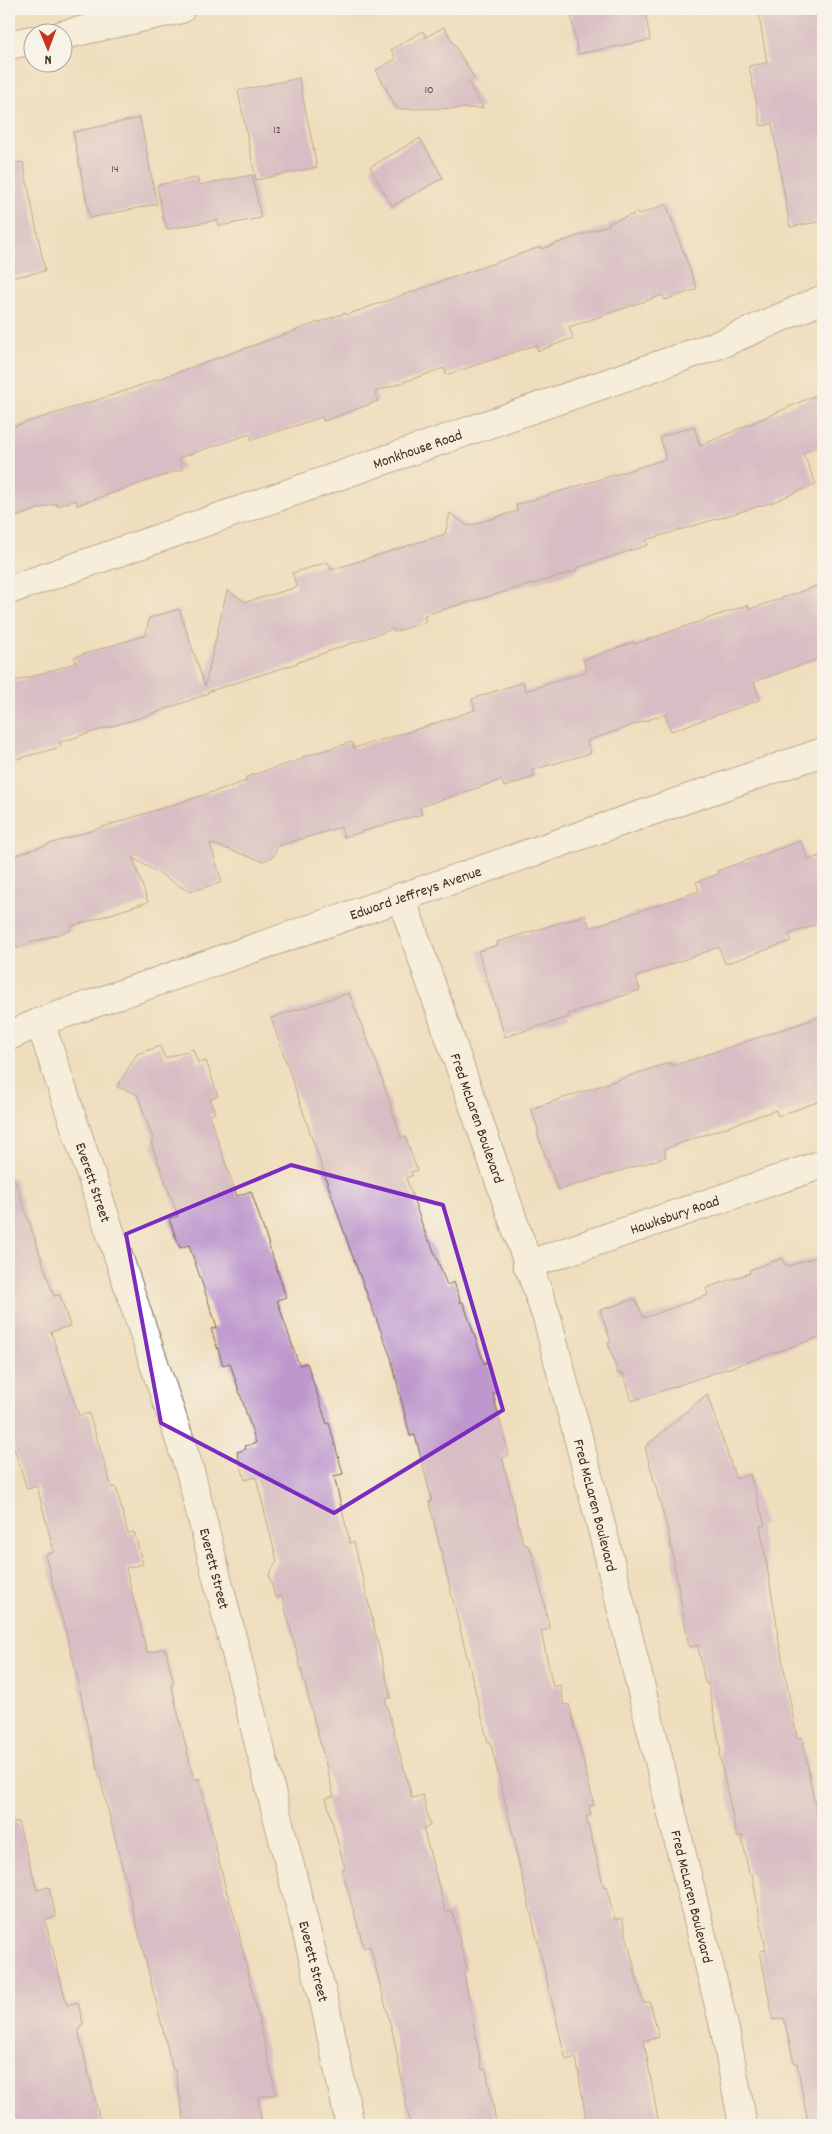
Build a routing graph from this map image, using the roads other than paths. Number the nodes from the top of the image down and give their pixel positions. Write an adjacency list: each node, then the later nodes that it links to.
1 (181, 9): 2 (street)
2 (76, 25)
3 (22, 42): 4 (street)
4 (9, 45)
5 (823, 299): 6 (street, Monkhouse Road)
6 (9, 590)
7 (823, 752): 8 (street, Edward Jeffreys Avenue)
8 (401, 897): 9 (street, Edward Jeffreys Avenue); 12 (street, Fred McLaren Boulevard)
9 (40, 1022): 10 (street, Edward Jeffreys Avenue); 13 (street, Everett Street)
10 (9, 1036)
11 (823, 1164): 12 (street, Hawksbury Road)
12 (527, 1265): 14 (street, Fred McLaren Boulevard)
13 (350, 2125)
14 (743, 2125)

